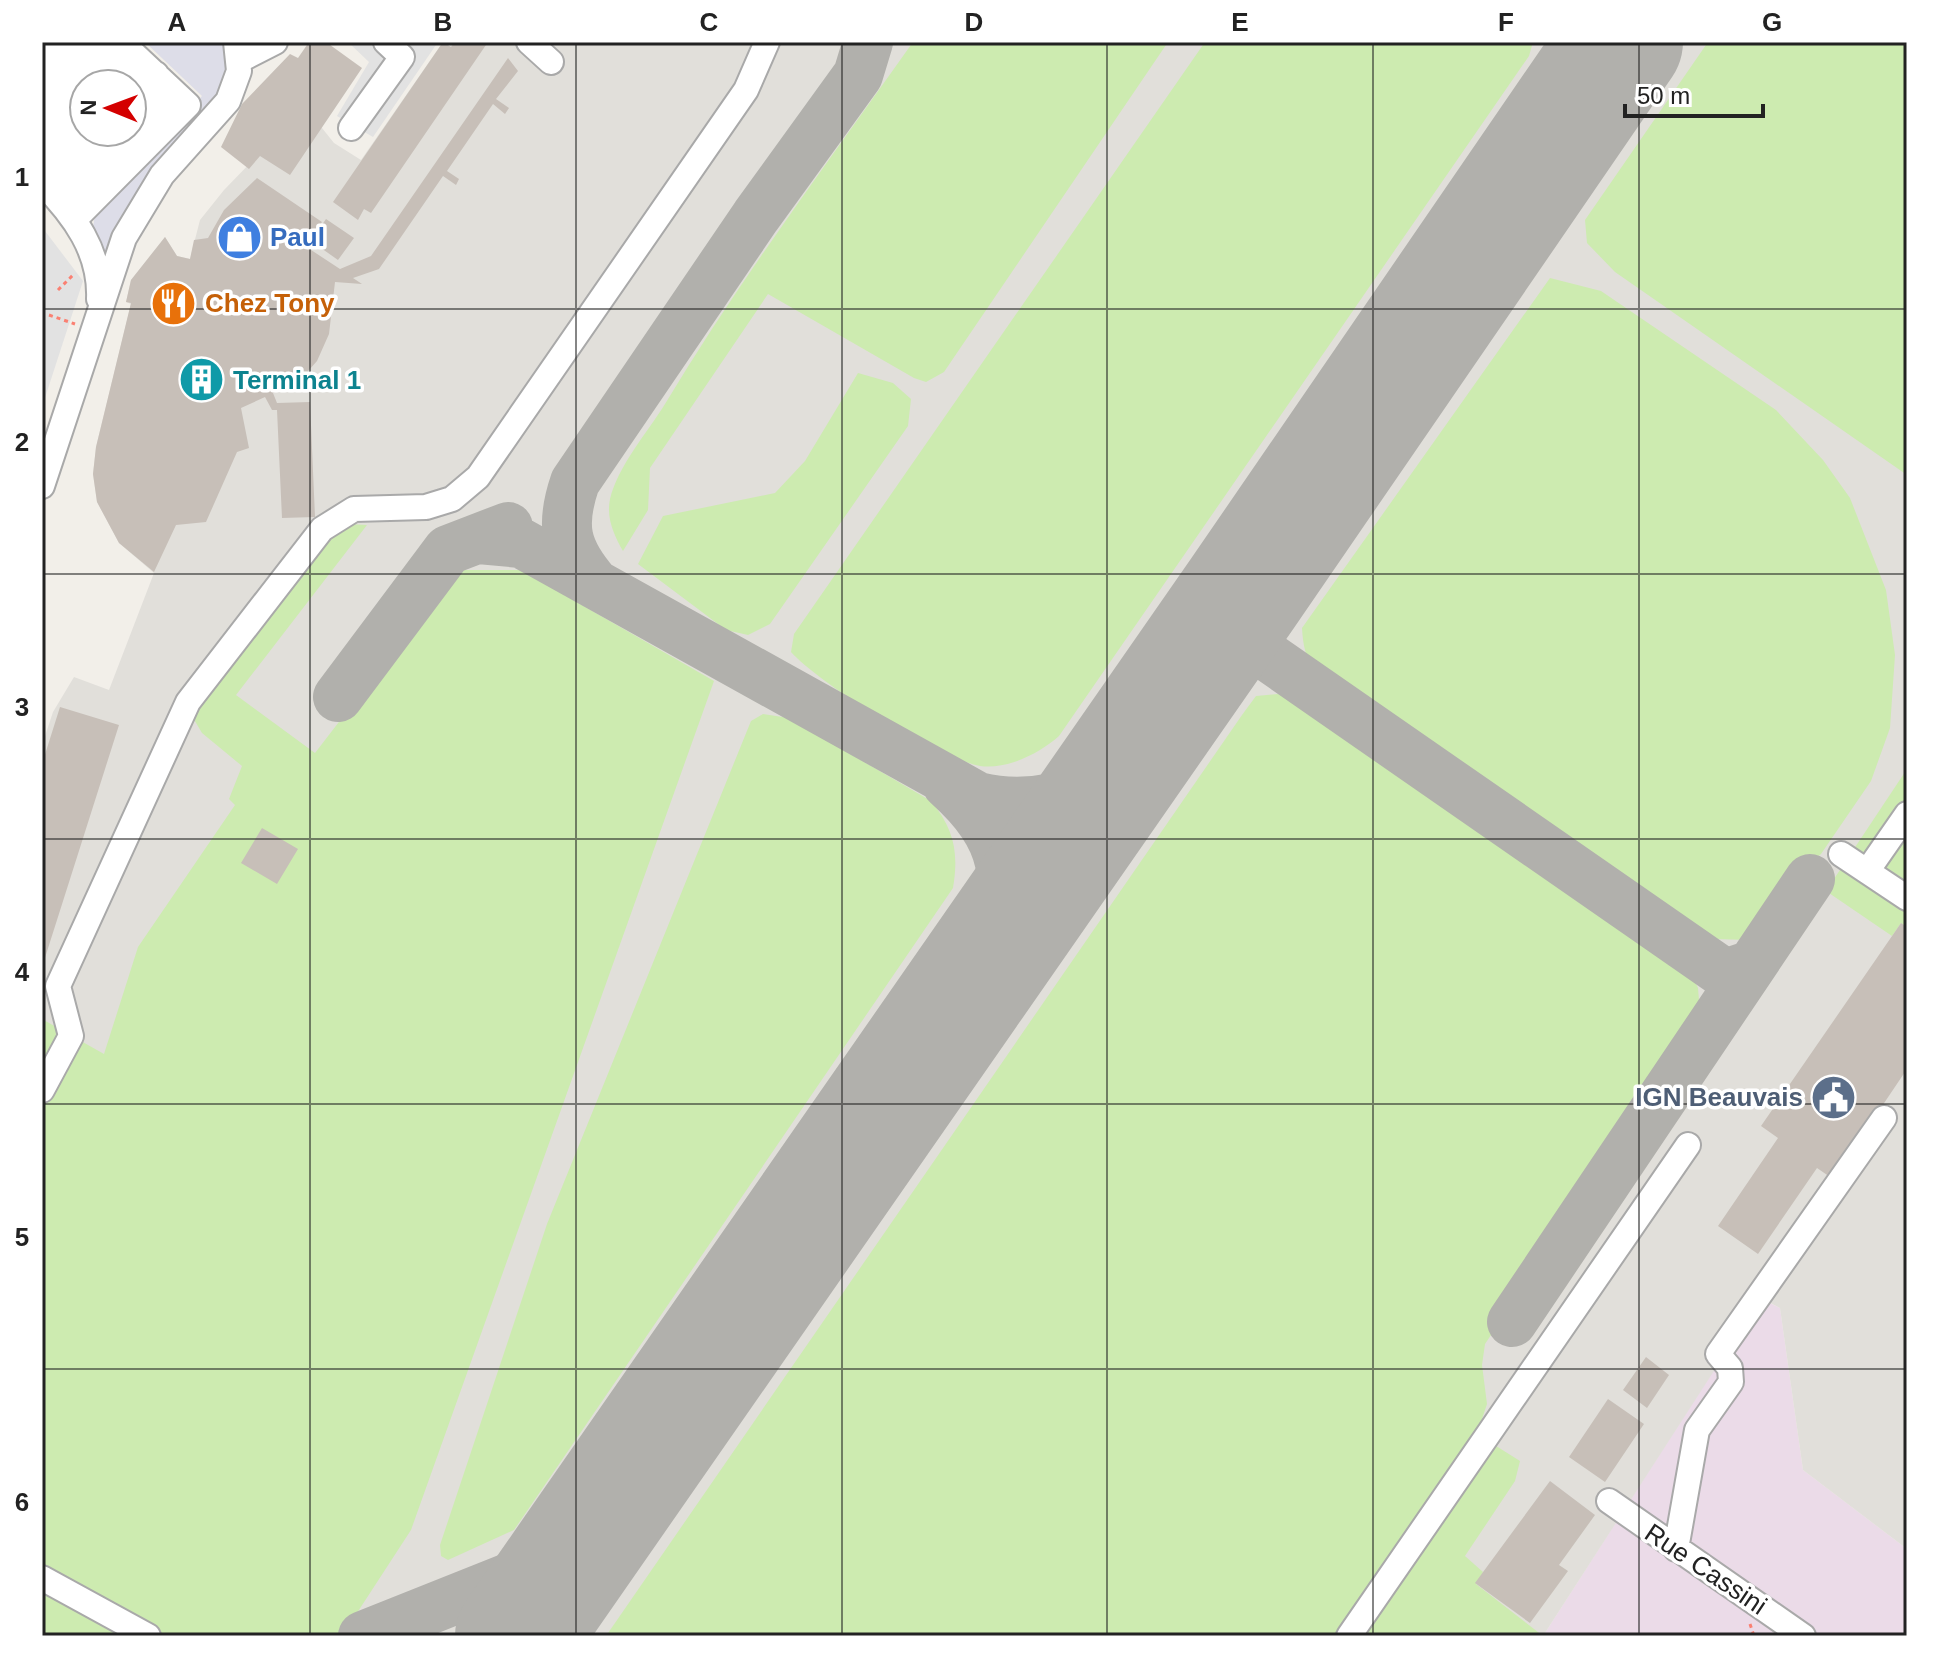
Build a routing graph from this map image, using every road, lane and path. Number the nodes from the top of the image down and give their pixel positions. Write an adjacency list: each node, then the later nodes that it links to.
1 (74, 42): 9 (lane)
2 (275, 42): 6 (lane)
3 (386, 42): 12 (lane)
4 (529, 42): 8 (lane)
5 (767, 42): 27 (lane)
6 (238, 51): 21 (lane)
7 (137, 59): 10 (lane); 17 (lane)
8 (551, 62)
9 (42, 77)
10 (42, 107)
11 (68, 109): 13 (lane)
12 (351, 128)
13 (42, 137)
14 (73, 148): 17 (lane)
15 (90, 148): 17 (lane)
16 (112, 148): 17 (lane)
17 (54, 193): 21 (lane)
18 (83, 264): 19 (path)
19 (58, 290)
20 (49, 315): 21 (path)
21 (88, 320): 22 (lane)
22 (42, 486)
23 (1907, 814): 25 (lane)
24 (1841, 854): 25 (lane)
25 (1868, 870): 26 (lane)
26 (1907, 898)
27 (42, 1090)
28 (1884, 1118): 31 (lane)
29 (1688, 1145): 34 (lane)
30 (1609, 1501): 31 (lane, Rue Cassini)
31 (1676, 1549): 35 (lane, Rue Cassini)
32 (42, 1578): 33 (lane)
33 (148, 1636)
34 (1349, 1636)
35 (1803, 1636)

